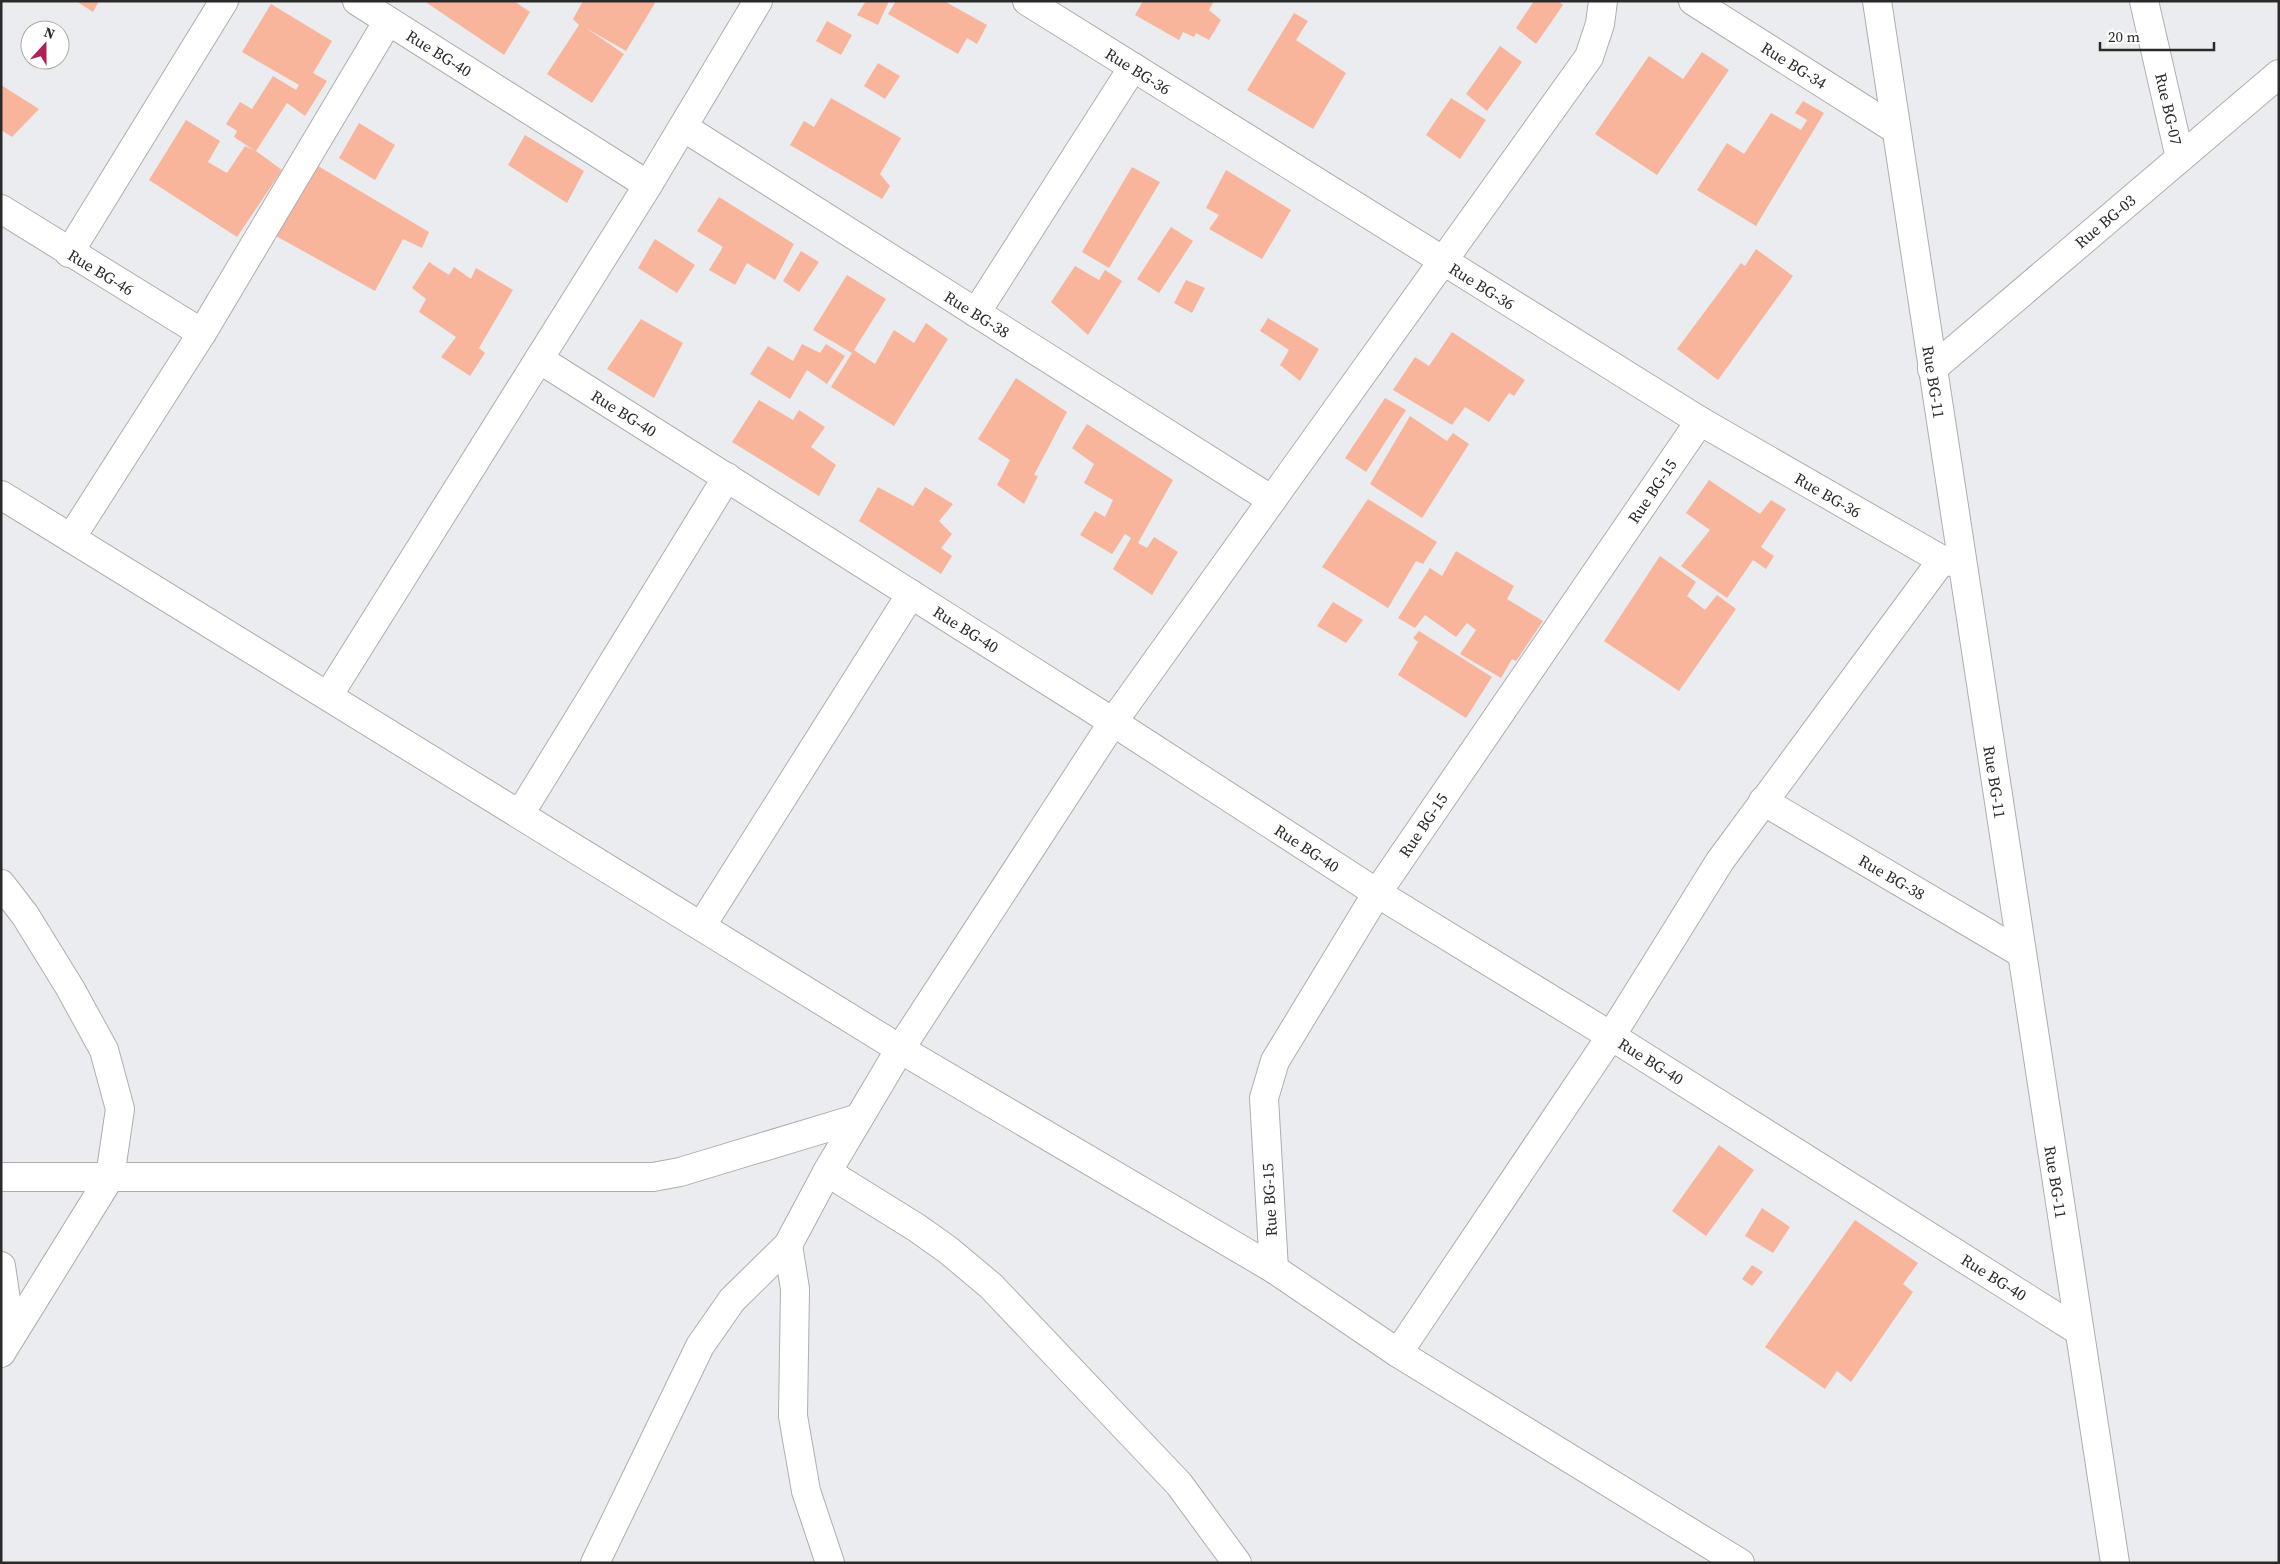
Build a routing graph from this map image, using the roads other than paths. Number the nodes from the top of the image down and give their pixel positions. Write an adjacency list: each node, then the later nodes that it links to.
1 (224, 1): 17 (street)
2 (357, 1): 9 (street, Rue BG-40)
3 (758, 1): 12 (street)
4 (1027, 1): 10 (street, Rue BG-36)
5 (1604, 1): 18 (street)
6 (1692, 1): 13 (street, Rue BG-34)
7 (1876, 1): 13 (street, Rue BG-11)
8 (2144, 1): 14 (street, Rue BG-07)
9 (388, 21): 15 (street, Rue BG-40); 20 (street)
10 (1133, 67): 18 (street, Rue BG-36); 19 (street)
11 (2279, 74): 14 (street, Rue BG-03)
12 (683, 127): 15 (street); 19 (street, Rue BG-38)
13 (1895, 129): 22 (street, Rue BG-11)
14 (2180, 158): 22 (street, Rue BG-03)
15 (648, 185): 21 (street)
16 (1, 209): 17 (street, Rue BG-46)
17 (69, 252): 20 (street, Rue BG-46)
18 (1442, 261): 23 (street, Rue BG-36); 26 (street)
19 (976, 313): 26 (street, Rue BG-38)
20 (202, 333): 27 (street)
21 (539, 359): 24 (street, Rue BG-40); 30 (street)
22 (1932, 369): 28 (street, Rue BG-11)
23 (1700, 421): 28 (street, Rue BG-36); 35 (street, Rue BG-15)
24 (727, 478): 29 (street, Rue BG-40); 33 (street)
25 (1, 495): 27 (street)
26 (1272, 500): 31 (street)
27 (71, 538): 30 (street)
28 (1952, 562): 32 (street); 37 (street, Rue BG-11)
29 (911, 594): 31 (street, Rue BG-40); 36 (street)
30 (328, 696): 33 (street)
31 (1113, 722): 35 (street, Rue BG-40); 39 (street)
32 (1763, 801): 37 (street, Rue BG-38); 38 (street)
33 (520, 814): 36 (street)
34 (1, 884): 43 (street)
35 (1377, 893): 38 (street, Rue BG-40); 46 (street, Rue BG-15)
36 (702, 925): 39 (street)
37 (2021, 953): 47 (street, Rue BG-11)
38 (1611, 1036): 47 (street, Rue BG-40); 49 (street)
39 (900, 1049): 40 (street); 46 (street)
40 (858, 1118): 41 (street); 43 (street)
41 (827, 1172): 44 (street); 52 (street)
42 (1, 1177): 43 (street)
43 (110, 1177): 48 (street)
44 (788, 1245): 50 (street); 51 (street)
45 (1, 1266): 48 (street)
46 (1274, 1269): 49 (street)
47 (2079, 1331): 54 (street, Rue BG-11)
48 (6, 1344)
49 (1398, 1353): 53 (street)
50 (595, 1563)
51 (830, 1563)
52 (1237, 1563)
53 (1740, 1563)
54 (2115, 1563)

